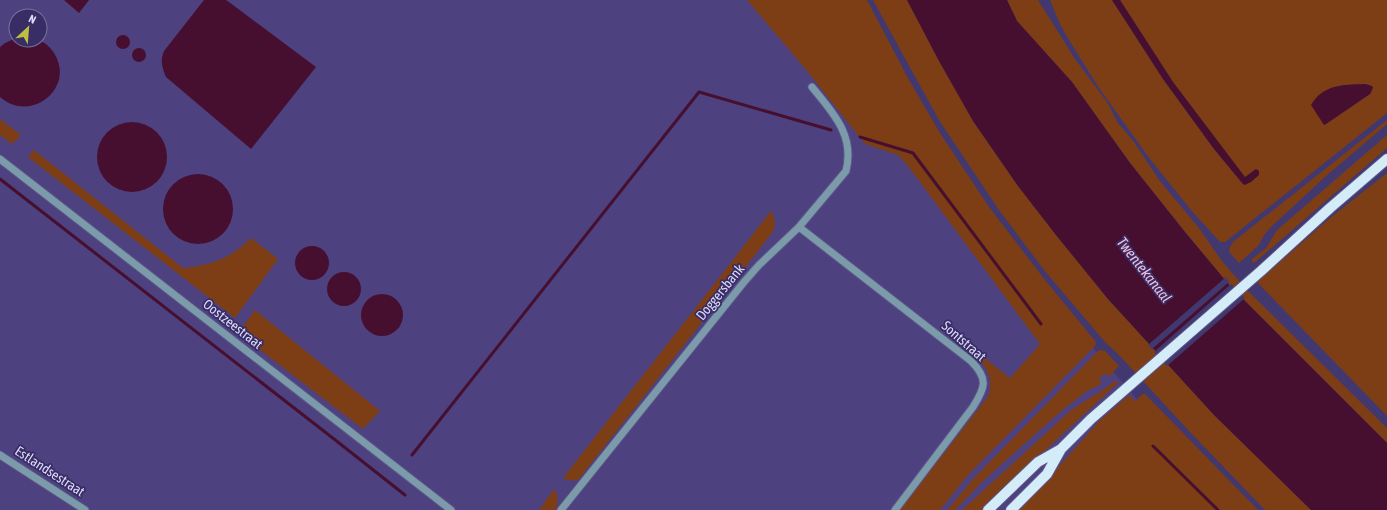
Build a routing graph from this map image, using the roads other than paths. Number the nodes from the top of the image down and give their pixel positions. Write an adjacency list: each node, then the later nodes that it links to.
1 (812, 87): 4 (street, Doggersbank)
2 (0, 159): 8 (street, Oostzeestraat)
3 (1387, 159): 5 (main road)
4 (799, 227): 9 (street, Doggersbank); 10 (street, Sontstraat)
5 (1062, 449): 11 (main road); 12 (main road)
6 (0, 455): 7 (street, Estlandsestraat)
7 (86, 510)
8 (451, 510)
9 (561, 510)
10 (895, 510)
11 (988, 510)
12 (1011, 510)

